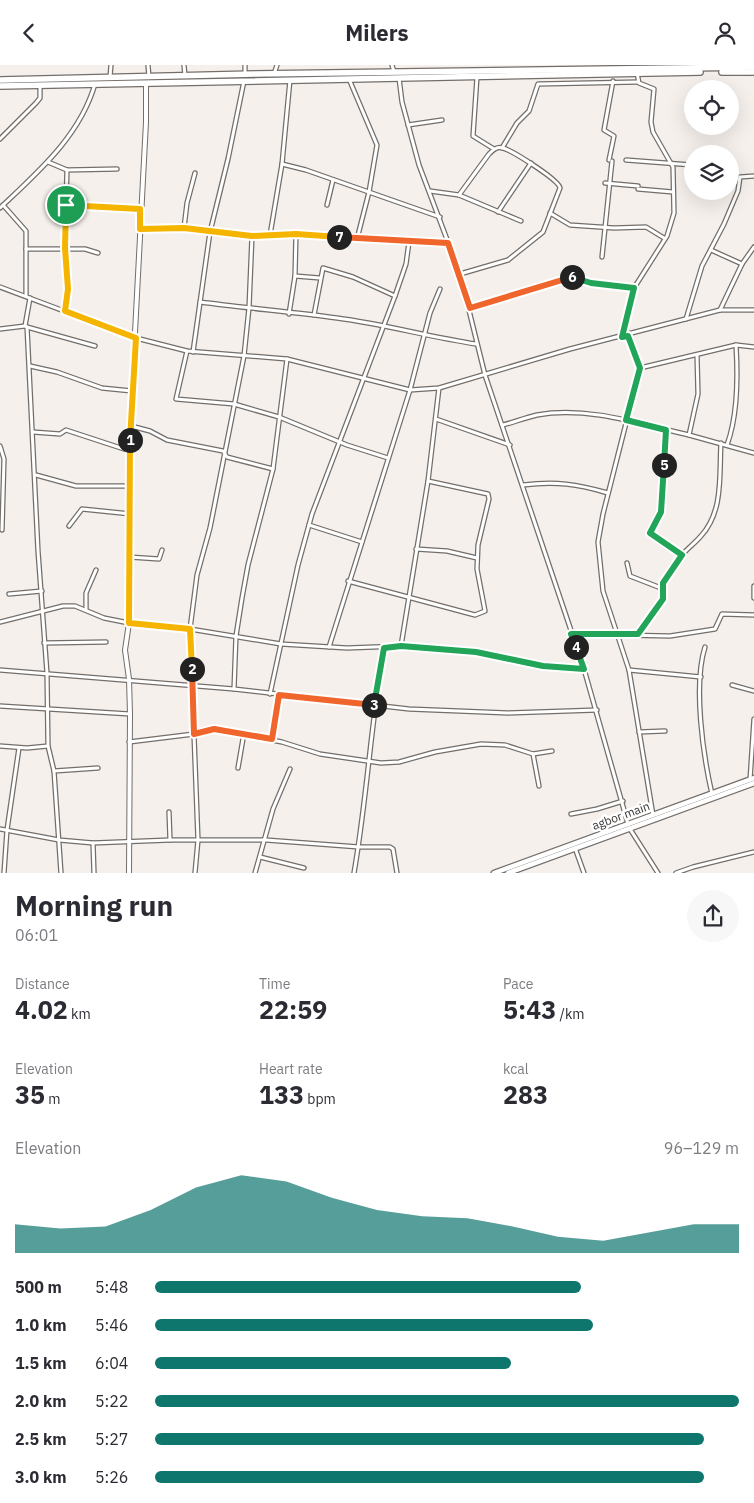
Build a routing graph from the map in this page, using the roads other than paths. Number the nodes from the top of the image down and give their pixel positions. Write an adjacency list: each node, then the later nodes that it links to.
1 (111, 65): 19 (street)
2 (148, 65): 25 (street)
3 (184, 65): 17 (street)
4 (245, 65): 20 (street)
5 (277, 65): 15 (street)
6 (392, 65): 13 (street)
7 (666, 67): 8 (highway); 11 (highway)
8 (713, 67): 9 (highway)
9 (754, 67)
10 (540, 68): 11 (highway); 13 (highway)
11 (616, 71): 14 (highway); 16 (highway)
12 (754, 71): 14 (highway)
13 (394, 72): 15 (highway)
14 (636, 73): 28 (street)
15 (274, 74): 20 (highway)
16 (594, 74): 18 (highway); 26 (street)
17 (185, 76): 20 (highway); 25 (highway)
18 (477, 77): 21 (highway); 37 (street)
19 (110, 78): 25 (highway); 29 (highway)
20 (245, 78): 22 (highway); 25 (highway); 66 (street)
21 (399, 78): 23 (highway); 34 (street)
22 (290, 79): 23 (highway); 41 (street)
23 (349, 79): 52 (street)
24 (0, 80): 29 (highway)
25 (147, 81): 30 (highway); 58 (street)
26 (595, 81): 27 (street); 36 (street)
27 (613, 81): 28 (street); 50 (street)
28 (638, 82): 42 (street)
29 (21, 83): 31 (highway); 32 (highway)
30 (95, 84): 31 (highway); 39 (street)
31 (40, 85): 35 (street)
32 (0, 86)
33 (442, 120): 34 (street)
34 (408, 125): 51 (street)
35 (0, 139)
36 (502, 148): 37 (street); 40 (street)
37 (494, 149): 54 (street)
38 (626, 160): 42 (street)
39 (48, 162): 45 (street); 57 (street)
40 (531, 163): 59 (street); 60 (street)
41 (282, 164): 48 (street); 68 (street)
42 (672, 165): 43 (street); 53 (street)
43 (684, 165)
44 (117, 169): 45 (street)
45 (67, 170): 55 (street)
46 (195, 173): 64 (street)
47 (754, 176): 77 (street)
48 (333, 180): 52 (street); 56 (street)
49 (605, 183): 50 (street)
50 (610, 183): 53 (street); 63 (street)
51 (430, 191): 54 (street); 61 (street)
52 (369, 192): 61 (street); 71 (street)
53 (673, 192): 70 (street)
54 (459, 195): 59 (street)
55 (66, 205): 58 (street); 75 (street)
56 (327, 205)
57 (2, 207): 76 (street)
58 (140, 209): 65 (street)
59 (498, 212): 62 (street)
60 (550, 213): 63 (street); 81 (street)
61 (440, 217): 73 (street)
62 (521, 221)
63 (606, 226): 70 (street); 79 (street)
64 (184, 228): 65 (street); 66 (street)
65 (140, 229): 104 (street)
66 (210, 232): 69 (street); 89 (street)
67 (296, 234): 68 (street); 71 (street); 82 (street)
68 (270, 235): 69 (street)
69 (252, 236): 91 (street)
70 (664, 238): 85 (street)
71 (357, 239): 72 (street)
72 (410, 242): 73 (street); 87 (street)
73 (448, 243): 81 (street)
74 (754, 247): 80 (street)
75 (65, 248): 76 (street); 78 (street); 94 (street)
76 (26, 249): 88 (street)
77 (711, 250): 80 (street); 97 (street)
78 (98, 253)
79 (602, 257)
80 (742, 264): 92 (street)
81 (460, 274): 90 (street)
82 (295, 276): 83 (street); 95 (street)
83 (320, 278): 87 (street); 96 (street)
84 (0, 287): 88 (street)
85 (634, 288): 90 (street); 103 (street)
86 (440, 289): 101 (street)
87 (395, 296): 99 (street)
88 (28, 297): 94 (street); 98 (street)
89 (200, 302): 91 (street); 110 (street)
90 (470, 308): 105 (street)
91 (249, 309): 95 (street); 112 (street)
92 (720, 310): 93 (street); 97 (street)
93 (754, 310)
94 (65, 311): 104 (street)
95 (289, 314): 96 (street)
96 (314, 315): 99 (street)
97 (686, 319): 102 (street)
98 (26, 326): 100 (street); 107 (street); 114 (street)
99 (384, 326): 101 (street); 117 (street)
100 (0, 329)
101 (424, 336): 105 (street); 119 (street)
102 (628, 336): 103 (street); 115 (street)
103 (622, 337): 116 (street)
104 (136, 338): 109 (street); 120 (street)
105 (476, 344): 116 (street)
106 (736, 345): 108 (street); 111 (street); 133 (street)
107 (95, 346)
108 (754, 347)
109 (188, 351): 110 (street); 121 (street)
110 (193, 352): 112 (street)
111 (697, 355): 115 (street); 129 (street)
112 (244, 356): 113 (street); 121 (street)
113 (287, 359): 117 (street); 122 (street)
114 (30, 366): 120 (street); 128 (street)
115 (640, 368): 124 (street)
116 (485, 375): 118 (street); 125 (street)
117 (364, 379): 119 (street); 130 (street)
118 (438, 387): 119 (street); 123 (street)
119 (410, 390): 138 (street)
120 (132, 391): 126 (street)
121 (234, 404): 122 (street); 136 (street)
122 (279, 417): 130 (street); 139 (street)
123 (436, 419): 132 (street); 141 (street)
124 (626, 420): 125 (street); 127 (street); 144 (street)
125 (503, 425): 132 (street)
126 (131, 426): 135 (street); 136 (street)
127 (666, 430): 129 (street); 153 (street)
128 (33, 431): 135 (street); 140 (street)
129 (689, 435): 131 (street)
130 (339, 442): 138 (street); 146 (street)
131 (721, 443): 133 (street); 153 (street)
132 (510, 445): 142 (street)
133 (727, 445): 137 (street)
134 (0, 446): 148 (street)
135 (130, 451): 143 (street)
136 (223, 451): 139 (street); 170 (street)
137 (754, 453)
138 (388, 458): 150 (street)
139 (273, 469): 174 (street)
140 (36, 475): 143 (street); 161 (street)
141 (428, 481): 151 (street); 155 (street)
142 (523, 485): 144 (street); 171 (street)
143 (130, 486): 145 (street)
144 (608, 493): 172 (street)
145 (130, 514): 147 (street); 154 (street)
146 (309, 525): 150 (street); 177 (street)
147 (69, 526)
148 (1, 530): 149 (street)
149 (0, 535)
150 (362, 542): 158 (street)
151 (416, 549): 155 (street); 163 (street)
152 (162, 550): 154 (street)
153 (682, 555): 160 (street)
154 (129, 557): 169 (street)
155 (477, 558): 163 (street)
156 (627, 563): 160 (street)
157 (96, 570): 166 (street)
158 (348, 581): 163 (street); 179 (street)
159 (754, 586): 164 (street)
160 (661, 588): 173 (street)
161 (42, 591): 162 (street); 165 (street)
162 (9, 594)
163 (409, 597): 178 (street)
164 (754, 598)
165 (44, 610): 166 (street); 168 (street); 175 (street)
166 (86, 610): 169 (street)
167 (754, 615): 173 (street)
168 (0, 622)
169 (129, 623): 170 (street); 187 (street)
170 (190, 629): 174 (street); 189 (street)
171 (571, 634): 172 (street); 182 (street)
172 (618, 634): 173 (street); 184 (street)
173 (638, 634)
174 (236, 636): 177 (street); 190 (street)
175 (44, 643): 176 (street); 185 (street)
176 (106, 643)
177 (281, 644): 179 (street); 192 (street)
178 (401, 646): 181 (street); 182 (street)
179 (329, 647): 181 (street)
180 (705, 647): 186 (street)
181 (384, 648): 195 (street)
182 (584, 669): 197 (street)
183 (0, 670): 185 (street)
184 (630, 670): 186 (street); 201 (street)
185 (48, 673): 187 (street); 196 (street)
186 (701, 677): 218 (street)
187 (129, 679): 189 (street); 198 (street)
188 (732, 685): 191 (street)
189 (194, 687): 190 (street); 203 (street)
190 (234, 689): 192 (street)
191 (754, 691)
192 (270, 694): 193 (street)
193 (279, 695): 195 (street); 204 (street)
194 (0, 705): 196 (street)
195 (374, 705): 197 (street); 211 (street)
196 (49, 710): 198 (street); 207 (street)
197 (597, 710): 219 (street)
198 (130, 714): 205 (street)
199 (754, 719): 216 (street)
200 (665, 731): 201 (street)
201 (640, 732): 223 (street)
202 (244, 733): 203 (street); 204 (street); 213 (street)
203 (194, 734): 205 (street); 229 (street)
204 (272, 739): 211 (street)
205 (129, 742): 232 (street)
206 (0, 746): 208 (street)
207 (48, 746): 208 (street); 215 (street)
208 (19, 748): 226 (street)
209 (552, 751): 210 (street)
210 (533, 754): 211 (street); 217 (street)
211 (370, 762): 233 (street)
212 (98, 768): 215 (street)
213 (238, 768)
214 (290, 769): 230 (street)
215 (54, 771): 227 (street)
216 (753, 780): 218 (main road, agbor main); 220 (main road, agbor main)
217 (539, 786)
218 (712, 794): 220 (main road, agbor main)
219 (623, 801): 222 (street); 224 (street)
220 (675, 810): 223 (main road, agbor main); 224 (main road, agbor main)
221 (169, 812): 228 (street)
222 (571, 814)
223 (653, 815): 224 (main road, agbor main)
224 (629, 827): 234 (main road, agbor main); 246 (main road, agbor main); 249 (street)
225 (0, 829): 226 (street)
226 (7, 830): 227 (street); 238 (street)
227 (59, 840): 231 (street); 239 (street)
228 (170, 840): 229 (street); 232 (street)
229 (198, 840): 230 (street); 242 (street)
230 (266, 840): 233 (street); 236 (street)
231 (93, 843): 232 (street); 240 (street)
232 (130, 843): 241 (street)
233 (359, 847): 244 (street); 245 (street)
234 (575, 848): 247 (main road, agbor main); 248 (street)
235 (754, 852): 250 (street)
236 (260, 857): 237 (street); 243 (street)
237 (304, 868)
238 (4, 873)
239 (61, 873)
240 (94, 873)
241 (129, 873)
242 (195, 873)
243 (255, 873)
244 (354, 873)
245 (398, 873)
246 (494, 873)
247 (508, 873)
248 (584, 873)
249 (658, 873)
250 (676, 873)

